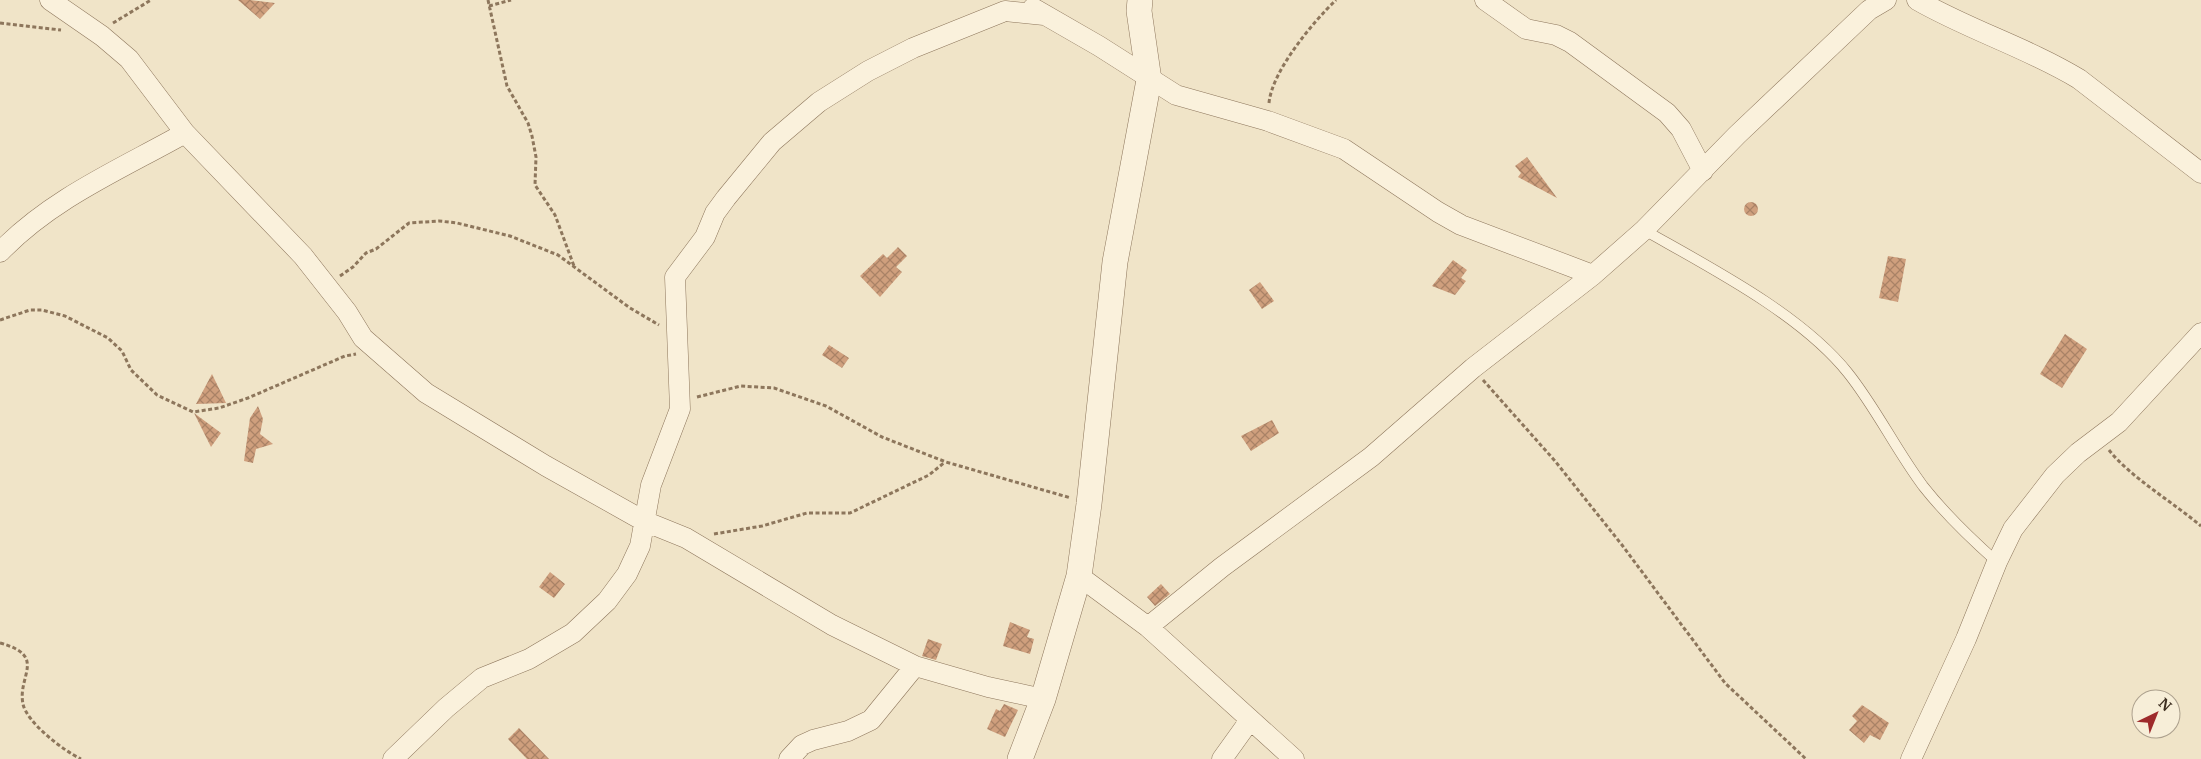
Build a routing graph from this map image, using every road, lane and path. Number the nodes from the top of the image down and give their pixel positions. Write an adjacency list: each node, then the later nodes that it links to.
1 (50, 0): 15 (street)
2 (151, 0): 15 (path)
3 (488, 0): 11 (path)
4 (511, 0): 11 (path)
5 (1021, 0): 12 (street)
6 (1336, 0): 17 (path)
7 (1485, 0): 19 (street)
8 (1886, 0): 19 (street)
9 (1917, 0): 20 (street)
10 (1139, 4): 16 (street)
11 (489, 6): 23 (path)
12 (1044, 15): 16 (street); 28 (street)
13 (0, 23): 14 (path)
14 (66, 30)
15 (95, 32): 18 (street)
16 (1149, 80): 17 (street); 34 (street)
17 (1268, 121): 24 (street)
18 (185, 133): 22 (street); 25 (street)
19 (1703, 171): 21 (street)
20 (2201, 173)
21 (1644, 230): 24 (street); 38 (lane)
22 (0, 252)
23 (575, 266): 25 (path); 28 (path)
24 (1593, 275): 30 (street)
25 (324, 282): 29 (street)
26 (0, 320): 29 (path)
27 (2201, 333): 32 (street)
28 (677, 343): 31 (street)
29 (376, 350): 35 (street)
30 (1473, 368): 40 (street); 51 (path)
31 (680, 404): 33 (path); 35 (street)
32 (2100, 437): 36 (path); 38 (street)
33 (946, 462): 34 (path); 37 (path)
34 (1089, 504): 39 (street)
35 (644, 521): 37 (street); 46 (street)
36 (2201, 526)
37 (686, 538): 42 (street)
38 (1996, 562): 52 (street)
39 (1079, 576): 40 (street); 43 (street)
40 (1148, 627): 44 (street)
41 (0, 643): 45 (path)
42 (915, 666): 43 (street); 47 (street)
43 (1043, 699): 48 (street)
44 (1250, 720): 49 (street); 50 (street)
45 (81, 759)
46 (393, 759)
47 (789, 759)
48 (1020, 759)
49 (1222, 759)
50 (1294, 759)
51 (1806, 759)
52 (1911, 759)

